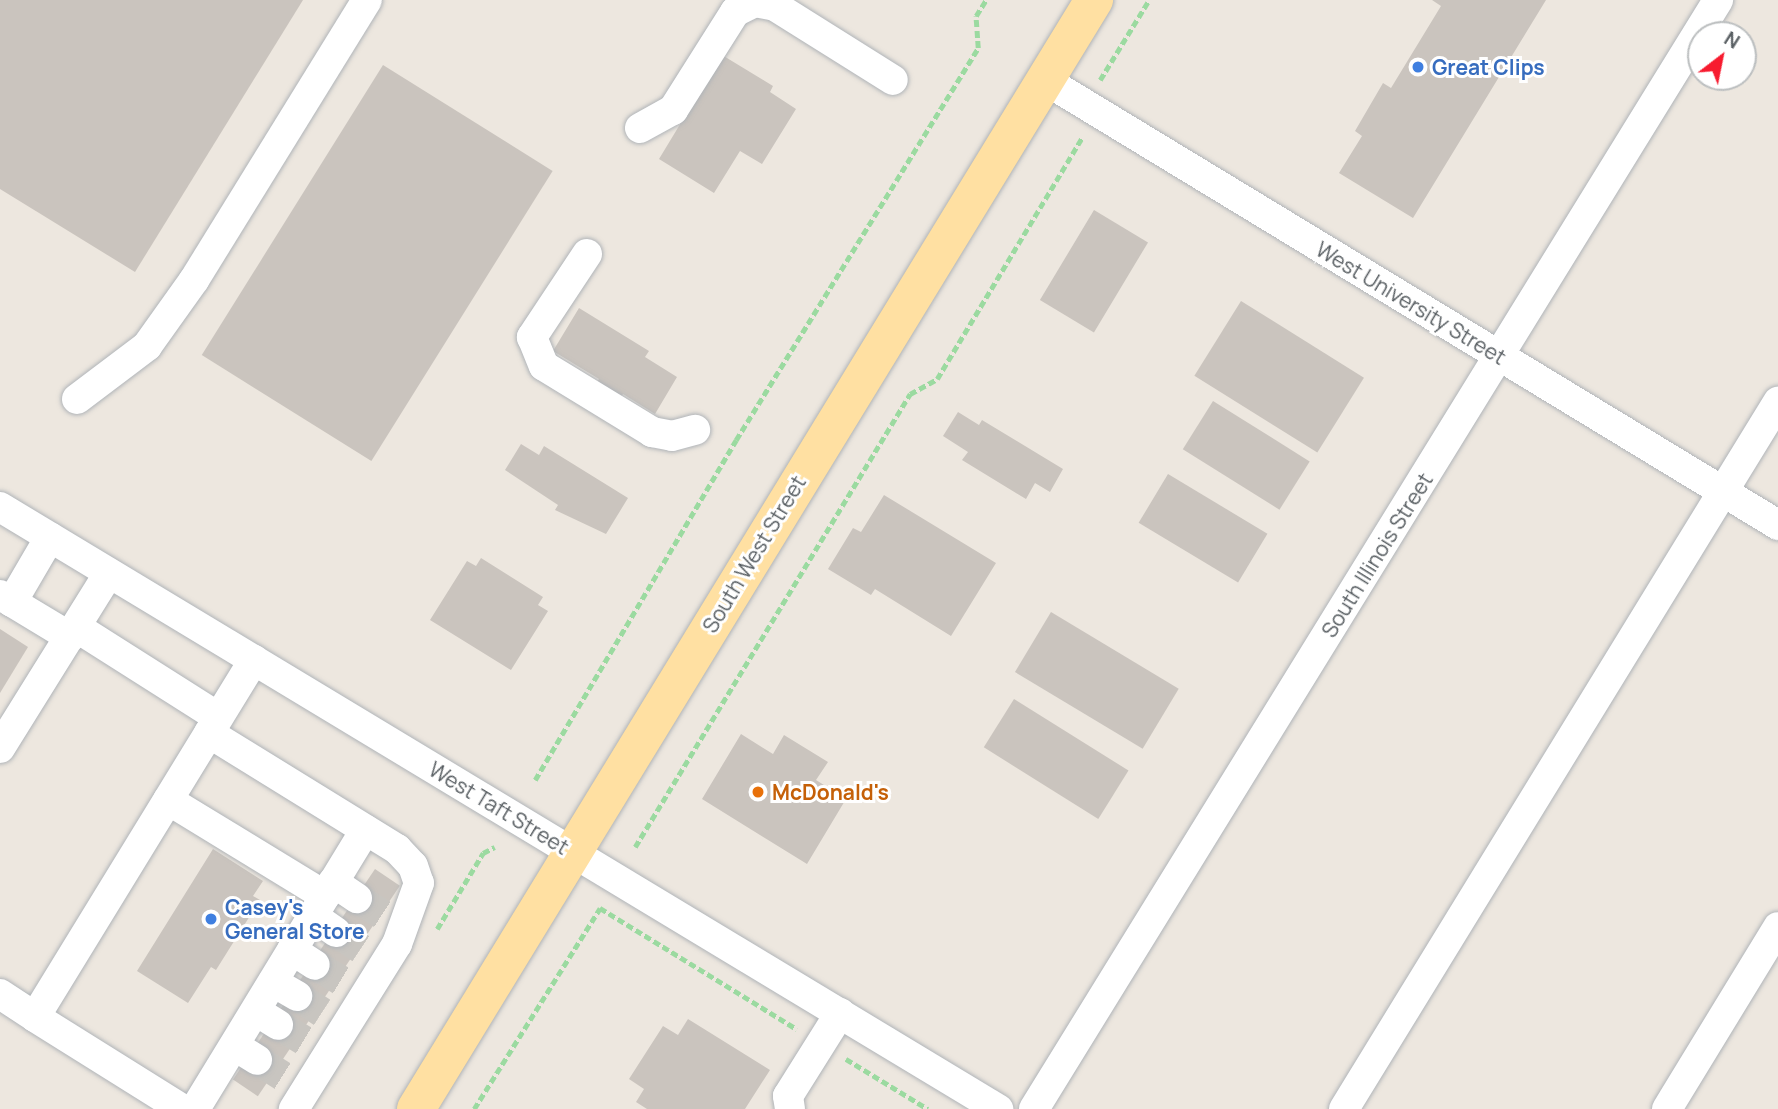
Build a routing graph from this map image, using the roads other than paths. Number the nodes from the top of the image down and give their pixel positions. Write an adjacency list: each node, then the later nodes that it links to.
1 (367, 0): 9 (street)
2 (1094, 0): 5 (main road, South West Street)
3 (1718, 0): 8 (street, South Illinois Street)
4 (893, 80): 6 (street)
5 (1045, 80): 8 (street, West University Street); 24 (main road, South West Street)
6 (640, 128)
7 (587, 254): 11 (street)
8 (1500, 356): 12 (street, West University Street); 36 (street, South Illinois Street)
9 (77, 399)
10 (1778, 402): 12 (street)
11 (695, 430)
12 (1723, 492): 14 (street, West University Street); 37 (street)
13 (0, 508): 15 (street, West Taft Street)
14 (1778, 525)
15 (50, 537): 16 (street, West Taft Street); 17 (street)
16 (109, 573): 18 (street); 19 (street, West Taft Street)
17 (6, 599): 18 (street)
18 (73, 632): 20 (street); 21 (street)
19 (254, 660): 20 (street); 24 (street, West Taft Street)
20 (214, 725): 22 (street); 23 (street)
21 (0, 748)
22 (168, 800): 25 (street); 29 (street)
23 (365, 830): 25 (street); 30 (street)
24 (572, 852): 28 (street, West Taft Street); 33 (main road, South West Street)
25 (333, 905): 32 (street)
26 (1778, 927): 38 (street)
27 (0, 994): 29 (street)
28 (840, 1013): 34 (street); 35 (street, West Taft Street)
29 (35, 1017): 31 (street)
30 (294, 1092)
31 (182, 1109)
32 (195, 1109)
33 (416, 1109)
34 (790, 1109)
35 (998, 1109)
36 (1034, 1109)
37 (1345, 1109)
38 (1667, 1109)

